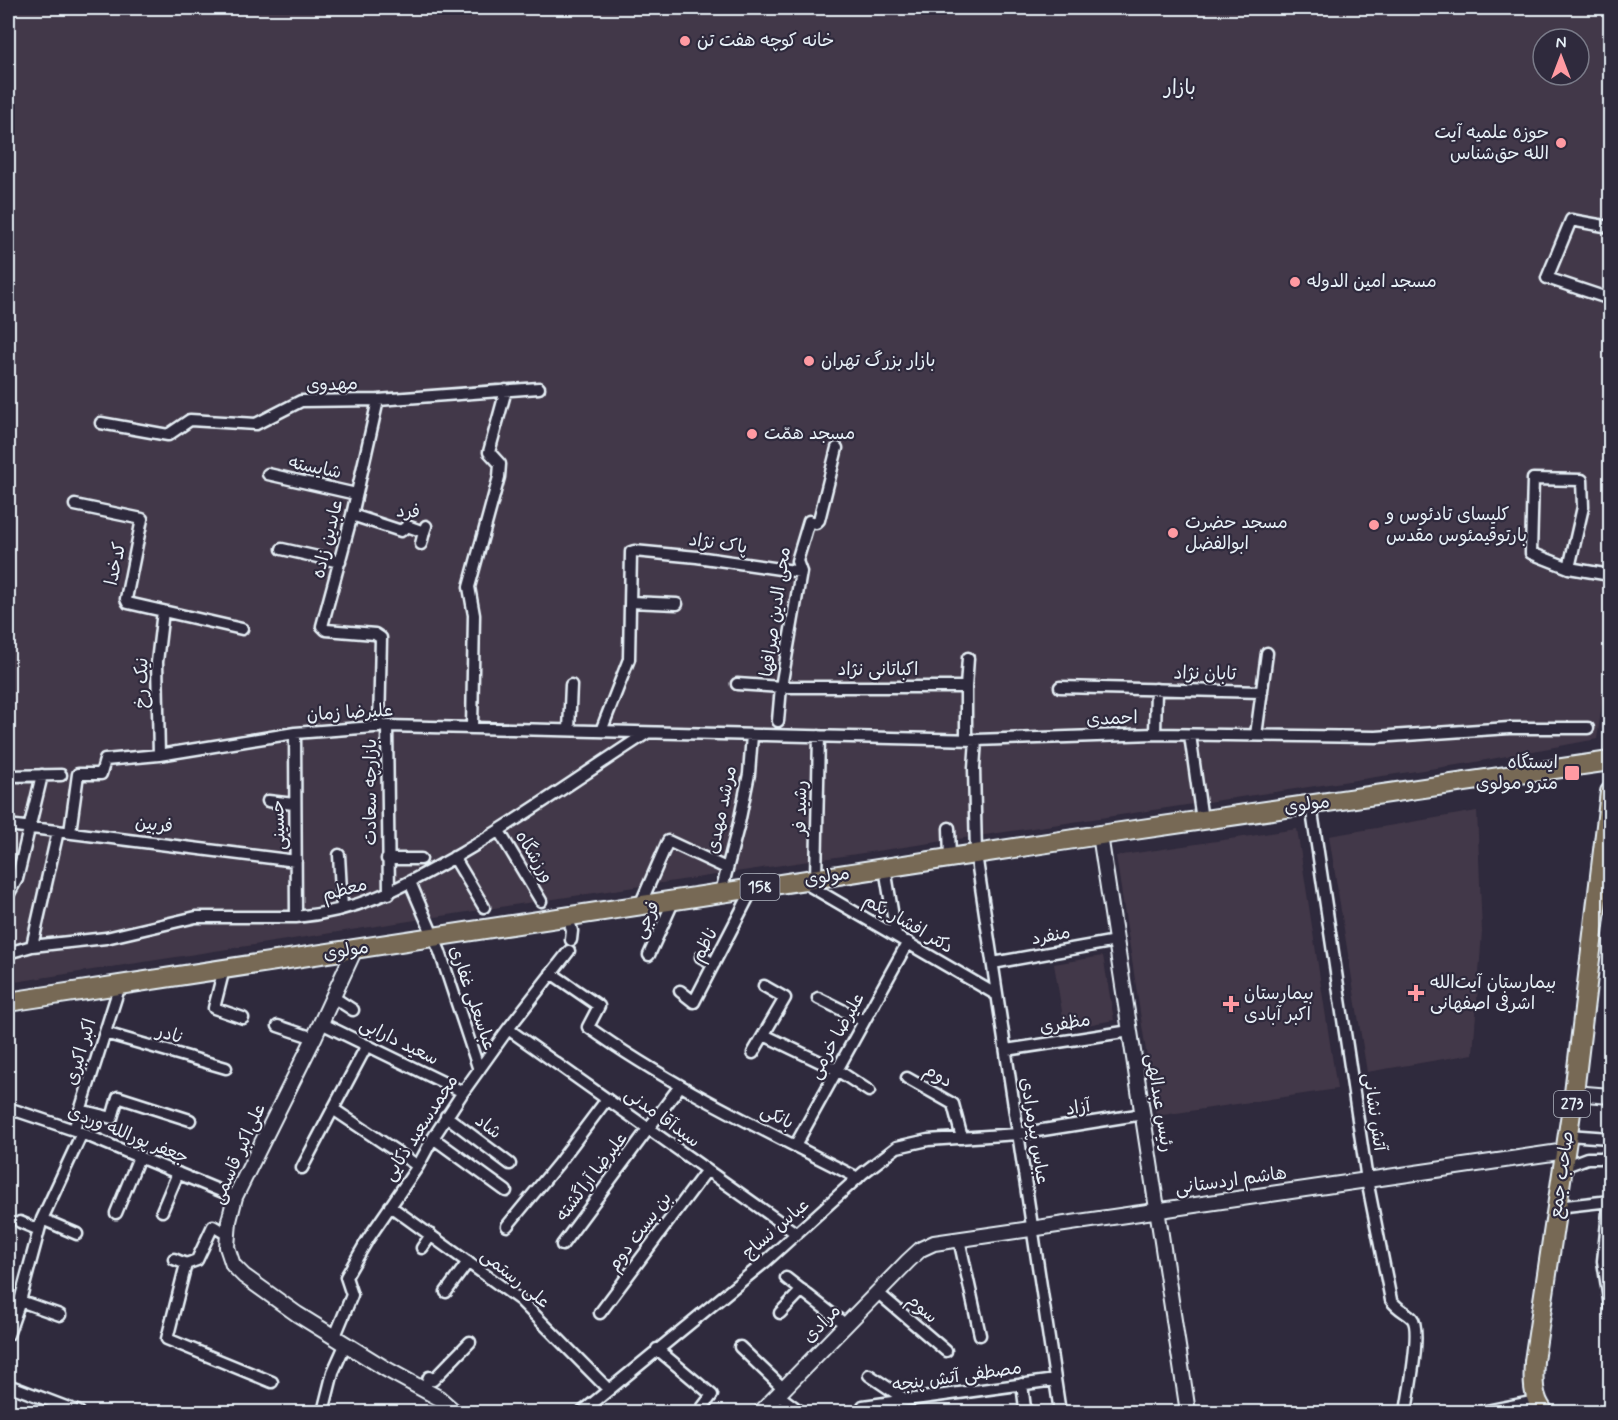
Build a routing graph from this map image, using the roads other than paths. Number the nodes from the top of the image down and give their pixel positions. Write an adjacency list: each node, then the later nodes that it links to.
1 (1611, 227): 2 (street)
2 (1611, 299)
3 (539, 388): 4 (street, مهدوی)
4 (506, 390): 5 (street, مهدوی); 34 (street)
5 (378, 400): 6 (street, مهدوی); 9 (street, عابدین زاده)
6 (101, 423)
7 (837, 447): 16 (street, محی الدین صرافها)
8 (268, 474): 9 (street, شایسته)
9 (356, 494): 11 (street, عابدین زاده)
10 (75, 505): 20 (street, کدخدا)
11 (352, 515): 12 (street, فرد); 14 (street, عابدین زاده)
12 (421, 544)
13 (282, 549): 14 (street)
14 (340, 562): 22 (street, عابدین زاده)
15 (1569, 568): 15 (street); 17 (street)
16 (801, 572): 18 (street, پاک نژاد); 27 (street, محی الدین صرافها)
17 (1611, 575)
18 (630, 602): 19 (street); 37 (street)
19 (677, 604)
20 (164, 611): 21 (street, کدخدا); 48 (street, نیک رخ)
21 (242, 629)
22 (380, 636): 33 (street, بازارچه سعادت)
23 (1267, 653): 31 (street, تابان نژاد)
24 (968, 658): 28 (street)
25 (737, 684): 27 (street, اکباتانی نژاد)
26 (571, 685): 36 (street)
27 (781, 687): 28 (street, اکباتانی نژاد); 32 (street, محی الدین صرافها)
28 (966, 687): 46 (street)
29 (1060, 687): 30 (street)
30 (1155, 689): 31 (street, تابان نژاد); 40 (street, تابان نژاد)
31 (1262, 692): 43 (street, تابان نژاد)
32 (778, 721)
33 (383, 726): 34 (street, علیرضا زمان); 39 (street, علیرضا زمان); 69 (street, بازارچه سعادت)
34 (472, 728): 36 (street, علیرضا زمان)
35 (1588, 728): 43 (street, احمدی)
36 (569, 730): 37 (street, علیرضا زمان)
37 (602, 731): 38 (street, علیرضا زمان)
38 (642, 732): 41 (street, احمدی); 62 (street, معظم)
39 (295, 733): 48 (street, علیرضا زمان); 55 (street, حسینی)
40 (1155, 734): 42 (street, احمدی); 46 (street, احمدی)
41 (752, 735): 44 (street, احمدی); 72 (street, مرشد مهدی)
42 (1190, 735): 43 (street, احمدی); 57 (street)
43 (1256, 735)
44 (819, 736): 45 (street, احمدی); 74 (street, رشید فر)
45 (916, 739): 46 (street, احمدی); 47 (street)
46 (971, 740): 65 (street, عباس پیرمرادی)
47 (916, 751)
48 (159, 755): 63 (street, علیرضا زمان)
49 (1611, 760): 56 (main road, مولوی / 158)
50 (42, 775): 51 (street); 52 (street); 59 (street)
51 (61, 775)
52 (8, 776)
53 (1611, 792): 127 (main road, صاحب جمع / 273)
54 (268, 801): 55 (street)
55 (294, 804): 71 (street, حسینی)
56 (1311, 805): 57 (main road, مولوی / 158); 152 (street, آتش نشانی)
57 (1202, 820): 64 (main road, مولوی / 158)
58 (8, 825): 59 (street, فربین)
59 (30, 827): 61 (street, فربین); 79 (street)
60 (949, 828): 68 (street)
61 (58, 831): 63 (street, فربین); 91 (street)
62 (500, 831): 67 (street, معظم); 81 (street, ورزشگاه)
63 (70, 832): 71 (street, فربین)
64 (1100, 835): 65 (main road, مولوی / 158); 89 (street, رئیس عبدالهی)
65 (976, 854): 68 (main road, مولوی / 158); 96 (street, عباس پیرمرادی)
66 (339, 855): 84 (street)
67 (454, 857): 75 (street, معظم); 83 (street)
68 (950, 858): 73 (main road, مولوی / 158)
69 (387, 859): 70 (street); 78 (street, بازارچه سعادت)
70 (421, 859)
71 (296, 861): 85 (street, حسینی)
72 (726, 868): 77 (street, مرشد مهدی); 82 (street)
73 (885, 868): 74 (main road, مولوی / 158); 87 (street)
74 (809, 880): 76 (main road, مولوی / 158); 87 (street, دکتر افشار یکم)
75 (410, 882): 78 (street, معظم); 88 (street)
76 (753, 888): 77 (main road, مولوی / 158); 97 (street, ناظم)
77 (721, 892): 80 (main road, مولوی / 158)
78 (389, 894): 84 (street, معظم)
79 (8, 896)
80 (674, 900): 82 (main road, مولوی / 158); 94 (street, فرجی)
81 (541, 901)
82 (640, 905): 86 (main road, مولوی / 158)
83 (484, 907)
84 (342, 908): 85 (street, معظم)
85 (296, 917): 91 (street, معظم)
86 (568, 917): 88 (main road, مولوی / 158); 99 (street, محمدسعید ذکایی)
87 (896, 935): 90 (street, دکتر افشار یکم)
88 (434, 937): 92 (main road, مولوی / 158); 121 (street, عباسعلی غفاری)
89 (1116, 941): 96 (street, منفرد); 113 (street, رئیس عبدالهی)
90 (908, 942): 103 (street, دکتر افشار یکم); 109 (street, علیرضا خرمی)
91 (32, 946): 93 (street, معظم)
92 (355, 949): 98 (main road, مولوی / 158); 104 (street, علی‌اکبر قاسمی)
93 (8, 953)
94 (649, 955)
95 (700, 957): 97 (street)
96 (993, 963): 103 (street, عباس پیرمرادی)
97 (714, 964): 102 (street, ناظم)
98 (224, 969): 100 (main road, مولوی / 158); 108 (street)
99 (551, 973): 112 (street, محمدسعید ذکایی); 124 (street, بانکی)
100 (120, 985): 106 (main road, مولوی / 158); 114 (street, اکبر اکبری)
101 (764, 986): 115 (street)
102 (680, 992)
103 (997, 995): 118 (street, عباس پیرمرادی)
104 (333, 997): 107 (street); 110 (street, علی‌اکبر قاسمی)
105 (818, 998): 109 (street)
106 (8, 1002)
107 (353, 1010)
108 (243, 1018)
109 (864, 1021): 122 (street, علیرضا خرمی)
110 (321, 1023): 116 (street, علی‌اکبر قاسمی); 117 (street, سعید دارابی)
111 (278, 1026): 116 (street)
112 (508, 1029): 121 (street, محمدسعید ذکایی); 129 (street, سیدآقا مدنی)
113 (1130, 1031): 118 (street, مظفری); 133 (street, رئیس عبدالهی)
114 (105, 1033): 120 (street, نادر); 132 (street, اکبر اکبری)
115 (764, 1035): 119 (street); 122 (street)
116 (314, 1038): 154 (street, علی‌اکبر قاسمی)
117 (367, 1045): 126 (street, سعید دارابی); 131 (street)
118 (1006, 1050): 138 (street, عباس پیرمرادی)
119 (753, 1053)
120 (226, 1068)
121 (479, 1070): 126 (street, محمدسعید ذکایی)
122 (837, 1070): 125 (street); 142 (street, علیرضا خرمی)
123 (907, 1078): 140 (street, دوم)
124 (680, 1086): 136 (street, علیرضا آراگشته); 142 (street, بانکی)
125 (869, 1091)
126 (463, 1092): 134 (street, محمدسعید ذکایی)
127 (1574, 1093): 128 (street); 143 (main road, صاحب جمع / 273)
128 (1611, 1096)
129 (607, 1099): 136 (street, سیدآقا مدنی); 163 (street)
130 (8, 1108): 137 (street, جعفر پورالله وردی)
131 (333, 1109): 147 (street); 148 (street)
132 (80, 1110): 135 (street); 137 (street, اکبر اکبری)
133 (1143, 1114): 138 (street, آزاد); 158 (street, رئیس عبدالهی)
134 (446, 1116): 139 (street, محمدسعید ذکایی); 146 (street, شاد)
135 (190, 1120)
136 (649, 1128): 149 (street, سیدآقا مدنی); 170 (street, علیرضا آراگشته)
137 (78, 1131): 144 (street, جعفر پورالله وردی); 162 (street, اکبر اکبری)
138 (1018, 1134): 140 (street, عباس نساج); 164 (street, عباس پیرمرادی)
139 (433, 1138): 147 (street, محمدسعید ذکایی); 153 (street)
140 (962, 1138): 151 (street, عباس نساج)
141 (1611, 1142): 143 (street)
142 (795, 1146): 151 (street, بانکی)
143 (1565, 1151): 145 (street); 152 (street, هاشم اردستانی); 157 (main road, صاحب جمع / 273)
144 (139, 1157): 150 (street, جعفر پورالله وردی); 160 (street)
145 (1611, 1158)
146 (510, 1164)
147 (418, 1166): 156 (street, محمدسعید ذکایی)
148 (302, 1168)
149 (707, 1170): 166 (street, سیدآقا مدنی); 183 (street, بن بست دوم)
150 (178, 1173): 154 (street, جعفر پورالله وردی); 159 (street)
151 (858, 1178): 166 (street, عباس نساج)
152 (1367, 1180): 158 (street, هاشم اردستانی); 215 (street, آتش نشانی)
153 (506, 1191)
154 (235, 1197): 167 (street, علی‌اکبر قاسمی)
155 (1610, 1202): 157 (street); 174 (street)
156 (390, 1206): 168 (street, علی رستمی); 189 (street, محمدسعید ذکایی)
157 (1557, 1207): 204 (main road, صاحب جمع / 273)
158 (1158, 1210): 164 (street, هاشم اردستانی); 214 (street, رئیس عبدالهی)
159 (162, 1211)
160 (116, 1213)
161 (20, 1222): 162 (street)
162 (40, 1224): 165 (street); 181 (street, اکبر اکبری)
163 (507, 1226)
164 (1032, 1228): 169 (street, هاشم اردستانی); 195 (street, عباس پیرمرادی)
165 (77, 1234)
166 (797, 1234): 192 (street, عباس نساج)
167 (228, 1235): 176 (street); 189 (street, علی‌اکبر قاسمی)
168 (431, 1235): 171 (street); 175 (street, علی رستمی)
169 (958, 1239): 173 (street, هاشم اردستانی); 188 (street)
170 (562, 1245)
171 (422, 1248)
172 (174, 1259): 176 (street)
173 (908, 1261): 180 (street, مرادی)
174 (1607, 1261): 182 (street)
175 (468, 1262): 179 (street); 199 (street, علی رستمی)
176 (186, 1264): 196 (street)
177 (786, 1278): 178 (street)
178 (802, 1290): 184 (street); 186 (street)
179 (446, 1292)
180 (877, 1292): 186 (street, مرادی); 193 (street, سوم)
181 (20, 1301): 185 (street); 187 (street, اکبر اکبری)
182 (1611, 1306)
183 (600, 1313)
184 (780, 1313)
185 (60, 1315)
186 (846, 1325): 201 (street, مرادی)
187 (8, 1335)
188 (980, 1335)
189 (341, 1340): 200 (street, علی‌اکبر قاسمی); 208 (street)
190 (470, 1341): 200 (street)
191 (740, 1347): 201 (street)
192 (657, 1349): 199 (street, عباس نساج); 205 (street)
193 (946, 1351)
194 (869, 1376): 202 (street)
195 (1055, 1380): 197 (street, مصطفی آتش پنجه); 213 (street, عباس پیرمرادی)
196 (272, 1382)
197 (1023, 1384): 202 (street, مصطفی آتش پنجه); 206 (street)
198 (8, 1385): 207 (street)
199 (608, 1389): 210 (street, عباس نساج)
200 (424, 1390): 209 (street, علی‌اکبر قاسمی)
201 (781, 1392): 211 (street, مرادی); 212 (street)
202 (906, 1400): 203 (street, مصطفی آتش پنجه)
203 (863, 1406)
204 (1540, 1407): 216 (street)
205 (702, 1408)
206 (1025, 1408)
207 (79, 1413)
208 (323, 1413)
209 (455, 1413)
210 (582, 1413)
211 (761, 1413)
212 (801, 1413)
213 (1060, 1413)
214 (1188, 1413)
215 (1406, 1413)
216 (1481, 1413)

